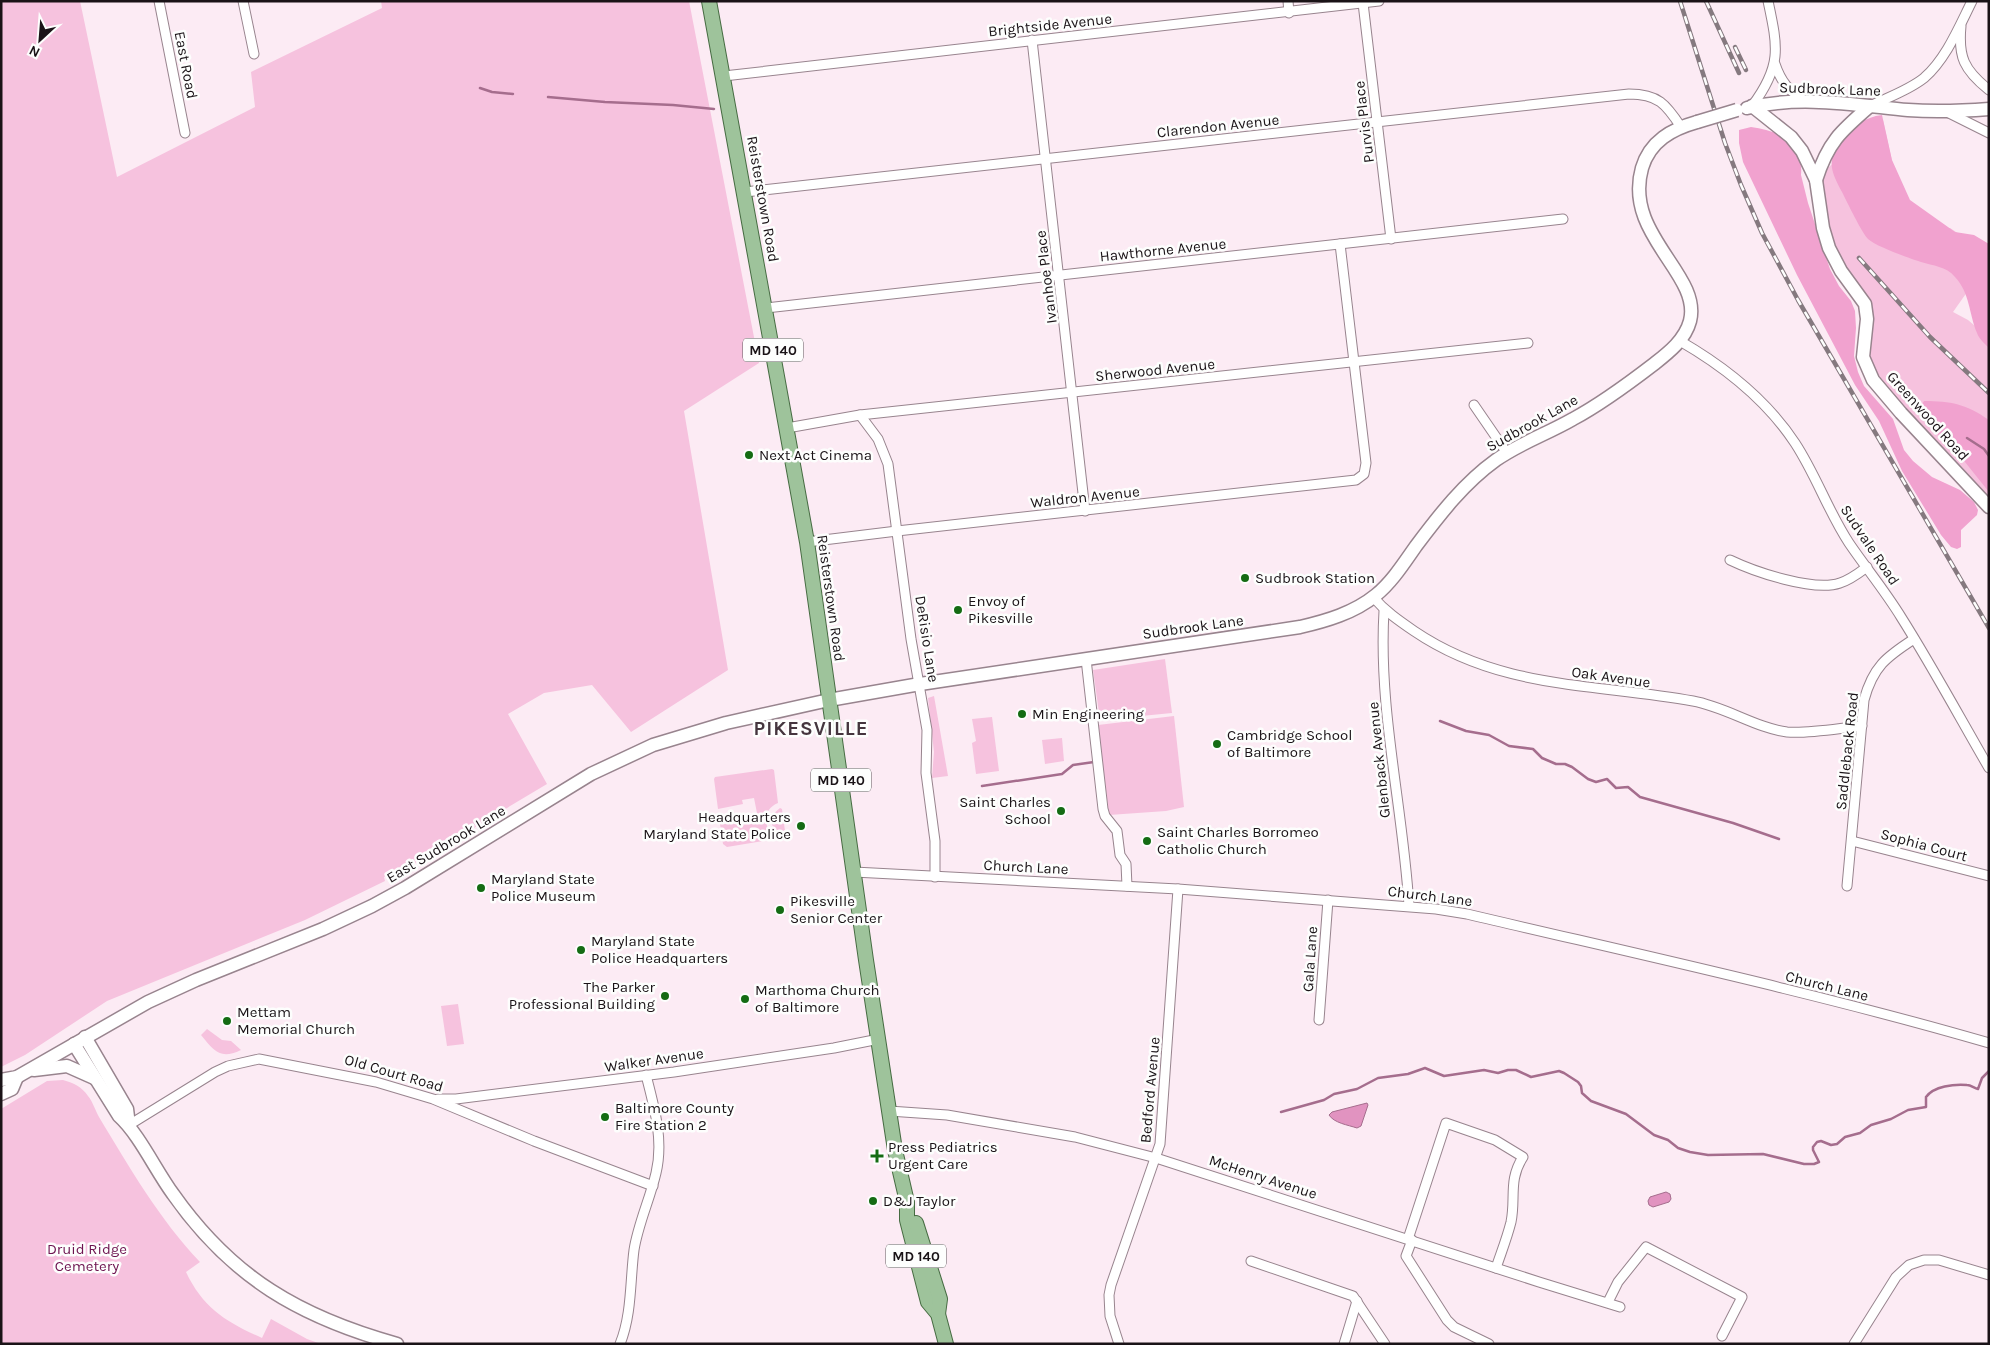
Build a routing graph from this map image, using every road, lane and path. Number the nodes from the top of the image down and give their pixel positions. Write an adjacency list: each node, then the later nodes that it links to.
1 (159, 1): 23 (street, East Road)
2 (243, 1): 12 (street)
3 (709, 1): 14 (main road, Reisterstown Road / MD 140)
4 (1288, 1): 9 (street)
5 (1379, 1): 8 (street, Brightside Avenue)
6 (1768, 1): 13 (street)
7 (1972, 1): 10 (street)
8 (1363, 3): 9 (street, Brightside Avenue); 21 (street, Purvis Place)
9 (1289, 12): 11 (street, Brightside Avenue)
10 (1961, 23): 15 (street); 18 (street)
11 (1032, 40): 14 (street, Brightside Avenue); 25 (street, Ivanhoe Place)
12 (254, 54)
13 (1775, 64): 16 (street); 17 (street)
14 (724, 76): 27 (main road, Reisterstown Road / MD 140)
15 (1989, 90)
16 (1805, 102): 17 (street, Sudbrook Lane); 18 (street, Sudbrook Lane)
17 (1752, 106): 22 (street, Sudbrook Lane, bridge); 26 (street, Greenwood Road)
18 (1870, 106): 20 (street, Sudbrook Lane); 26 (street)
19 (1989, 109): 20 (street, Sudbrook Lane)
20 (1944, 111): 24 (street)
21 (1378, 122): 22 (street, Clarendon Avenue); 25 (street, Clarendon Avenue); 29 (street, Purvis Place)
22 (1681, 127): 33 (street, Sudbrook Lane)
23 (185, 133)
24 (1989, 133)
25 (1046, 159): 27 (street, Clarendon Avenue); 31 (street, Ivanhoe Place)
26 (1816, 180): 41 (street, Greenwood Road)
27 (745, 192): 32 (main road, Reisterstown Road / MD 140)
28 (1563, 219): 29 (street, Hawthorne Avenue)
29 (1391, 239): 30 (street, Hawthorne Avenue)
30 (1340, 244): 31 (street, Hawthorne Avenue); 35 (street)
31 (1060, 276): 32 (street, Hawthorne Avenue); 36 (street, Ivanhoe Place)
32 (766, 308): 39 (main road, Reisterstown Road / MD 140)
33 (1680, 341): 40 (street, Sudbrook Lane); 46 (street, Sudvale Road)
34 (1528, 343): 35 (street, Sherwood Avenue)
35 (1354, 362): 36 (street, Sherwood Avenue); 42 (street, Waldron Avenue)
36 (1072, 393): 38 (street, Sherwood Avenue); 42 (street, Ivanhoe Place)
37 (1474, 405): 40 (street)
38 (860, 415): 39 (street, Sherwood Avenue); 43 (street, DeRisio Lane)
39 (787, 428): 44 (main road, Reisterstown Road / MD 140)
40 (1507, 453): 47 (street, Sudbrook Lane)
41 (1989, 507)
42 (1085, 511): 43 (street, Waldron Avenue)
43 (897, 531): 44 (street, Waldron Avenue); 51 (street, DeRisio Lane)
44 (807, 542): 52 (main road, Reisterstown Road / MD 140)
45 (1730, 560): 46 (street)
46 (1867, 568): 49 (street, Sudvale Road)
47 (1373, 598): 48 (street, Oak Avenue); 50 (street, Sudbrook Lane)
48 (1384, 610): 53 (street, Oak Avenue); 63 (street, Glenback Avenue)
49 (1914, 640): 53 (street, Saddleback Road); 54 (street, Sudvale Road)
50 (1086, 659): 51 (street, Sudbrook Lane); 59 (street)
51 (920, 684): 52 (street, Sudbrook Lane); 57 (street, DeRisio Lane)
52 (829, 700): 56 (main road, Reisterstown Road / MD 140); 65 (street, East Sudbrook Lane)
53 (1862, 726): 55 (street, Saddleback Road)
54 (1989, 768)
55 (1852, 841): 58 (street, Sophia Court); 60 (street, Saddleback Road)
56 (854, 872): 57 (street, Church Lane); 66 (main road, Reisterstown Road / MD 140)
57 (936, 876): 59 (street, Church Lane)
58 (1989, 876)
59 (1127, 886): 61 (street, Church Lane)
60 (1847, 886)
61 (1178, 889): 62 (street, Church Lane); 77 (street, Bedford Avenue)
62 (1328, 900): 63 (street, Church Lane); 64 (street, Gala Lane)
63 (1409, 906): 67 (street, Church Lane)
64 (1319, 1020)
65 (86, 1037): 68 (street); 76 (street)
66 (879, 1039): 70 (street, Walker Avenue); 75 (main road, Reisterstown Road / MD 140)
67 (1989, 1043)
68 (74, 1044): 69 (street); 71 (street)
69 (22, 1074): 71 (street); 72 (street); 73 (street)
70 (646, 1075): 74 (street, Walker Avenue); 78 (street)
71 (96, 1079): 76 (street)
72 (1, 1080)
73 (1, 1094)
74 (433, 1099): 76 (street, Old Court Road); 78 (street, Old Court Road)
75 (889, 1111): 77 (street, McHenry Avenue); 89 (main road, Reisterstown Road / MD 140)
76 (129, 1125): 87 (street)
77 (1156, 1158): 79 (street, McHenry Avenue); 90 (street, Bedford Avenue)
78 (653, 1186): 88 (street)
79 (1410, 1240): 81 (street, McHenry Avenue); 81 (street); 93 (street)
80 (1251, 1261): 83 (street)
81 (1496, 1268): 84 (street, McHenry Avenue)
82 (1989, 1275): 94 (street)
83 (1357, 1301): 91 (street); 92 (street)
84 (1608, 1302): 85 (street, McHenry Avenue); 86 (street)
85 (1620, 1306)
86 (1722, 1336)
87 (396, 1344)
88 (620, 1344)
89 (946, 1344)
90 (1119, 1344)
91 (1344, 1344)
92 (1385, 1344)
93 (1489, 1344)
94 (1854, 1344)

